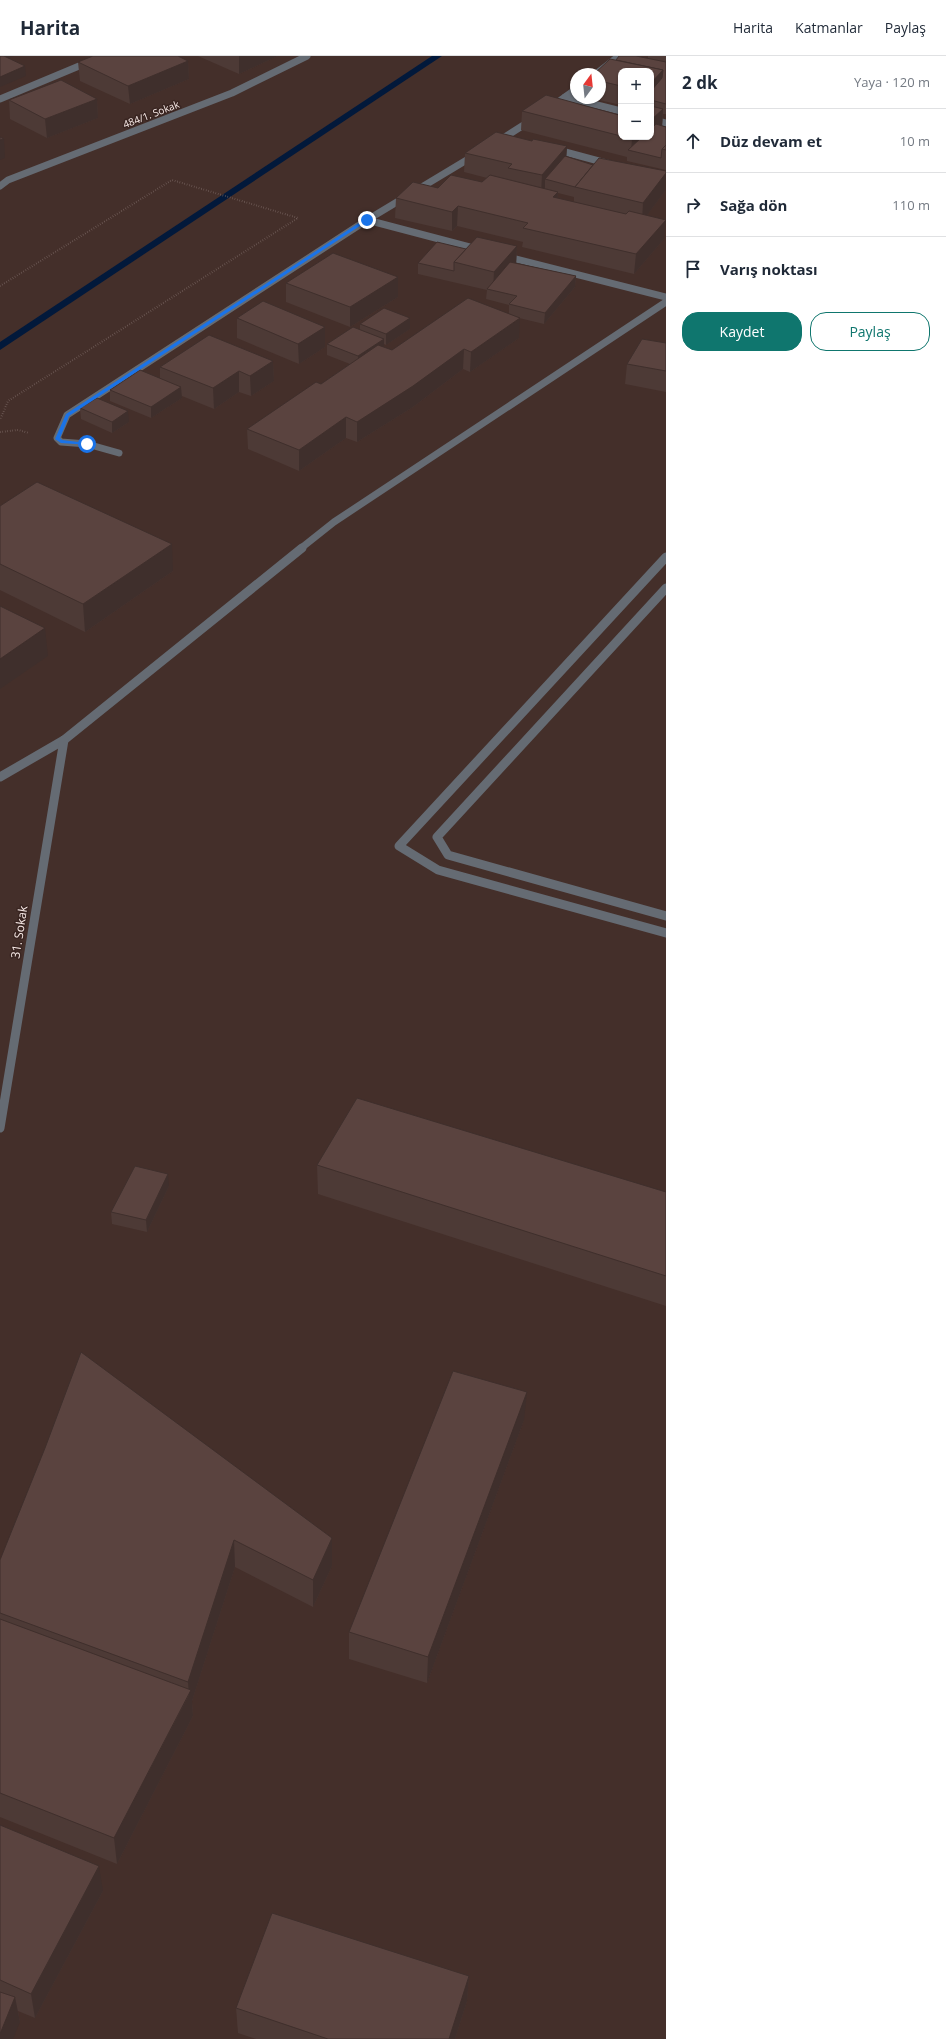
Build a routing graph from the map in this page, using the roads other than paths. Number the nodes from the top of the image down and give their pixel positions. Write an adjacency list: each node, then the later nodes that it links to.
1 (103, 56): 7 (street)
2 (307, 56): 17 (street, 484/1. Sokak)
3 (621, 57): 4 (street)
4 (605, 68)
5 (570, 94): 6 (street)
6 (566, 97): 8 (street); 11 (street)
7 (0, 99)
8 (618, 111)
9 (654, 120): 10 (street)
10 (666, 123)
11 (505, 137): 12 (street); 13 (street)
12 (513, 139)
13 (492, 145)
14 (543, 147): 16 (street)
15 (479, 153): 18 (street)
16 (620, 166)
17 (0, 186)
18 (367, 220): 19 (street); 23 (street)
19 (490, 252)
20 (497, 254): 21 (street)
21 (666, 298)
22 (666, 302): 26 (street)
23 (120, 453)
24 (664, 561): 29 (street)
25 (666, 588): 28 (street)
26 (64, 740): 27 (street); 30 (street, 31. Sokak)
27 (0, 777)
28 (666, 916)
29 (666, 933)
30 (0, 1128)

